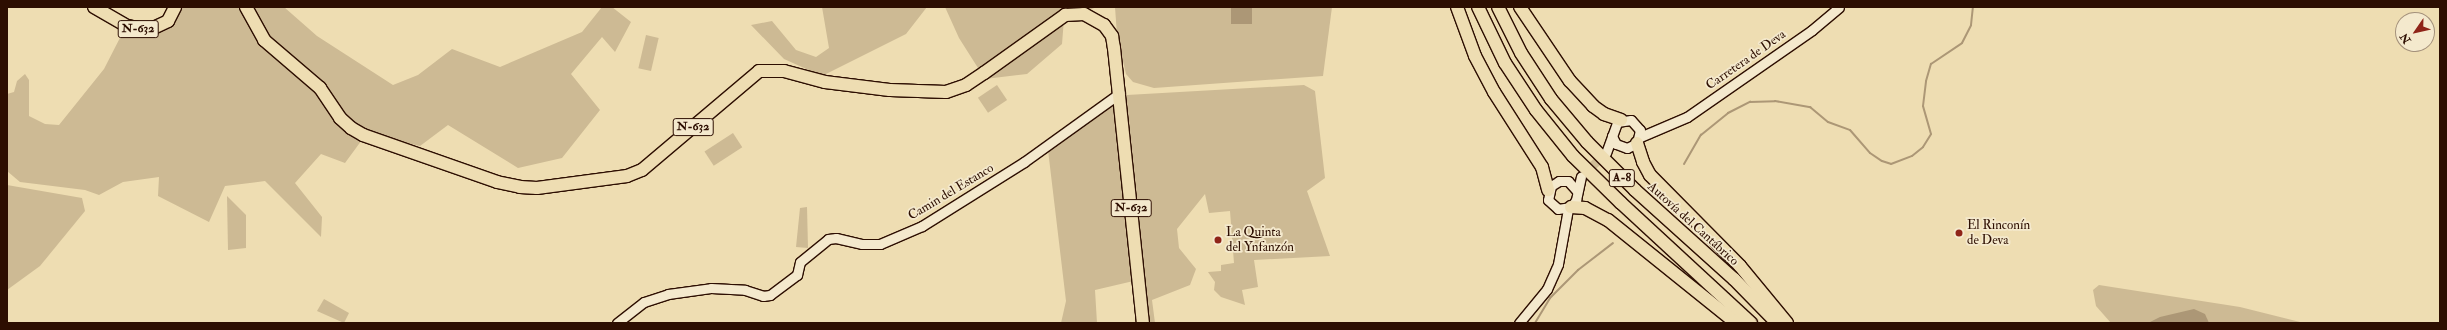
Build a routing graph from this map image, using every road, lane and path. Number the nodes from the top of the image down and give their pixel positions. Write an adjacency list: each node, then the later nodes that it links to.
1 (94, 7): 2 (highway, N-632)
2 (175, 7)
3 (246, 7): 9 (highway, N-632)
4 (1457, 7): 16 (highway)
5 (1478, 7): 24 (highway, A-8)
6 (1498, 7): 25 (highway, Autovía del Cantábrico / A-8)
7 (1520, 7): 10 (highway)
8 (1839, 7): 12 (street, Carretera de Deva)
9 (1120, 94): 20 (street, Camin del Estanco); 21 (highway, N-632)
10 (1620, 120): 11 (street); 13 (street)
11 (1637, 124): 12 (street, Carretera de Deva); 14 (street)
12 (1662, 128): 14 (street, Carretera de Deva)
13 (1612, 136): 15 (street); 15 (street)
14 (1638, 140): 15 (street); 26 (highway)
15 (1621, 147)
16 (1548, 190): 17 (street); 18 (street)
17 (1554, 207): 18 (street); 19 (street)
18 (1570, 208): 19 (street); 23 (highway)
19 (1563, 228): 22 (street)
20 (617, 323)
21 (1143, 323)
22 (1519, 323)
23 (1736, 323)
24 (1751, 323)
25 (1777, 323)
26 (1787, 323)

